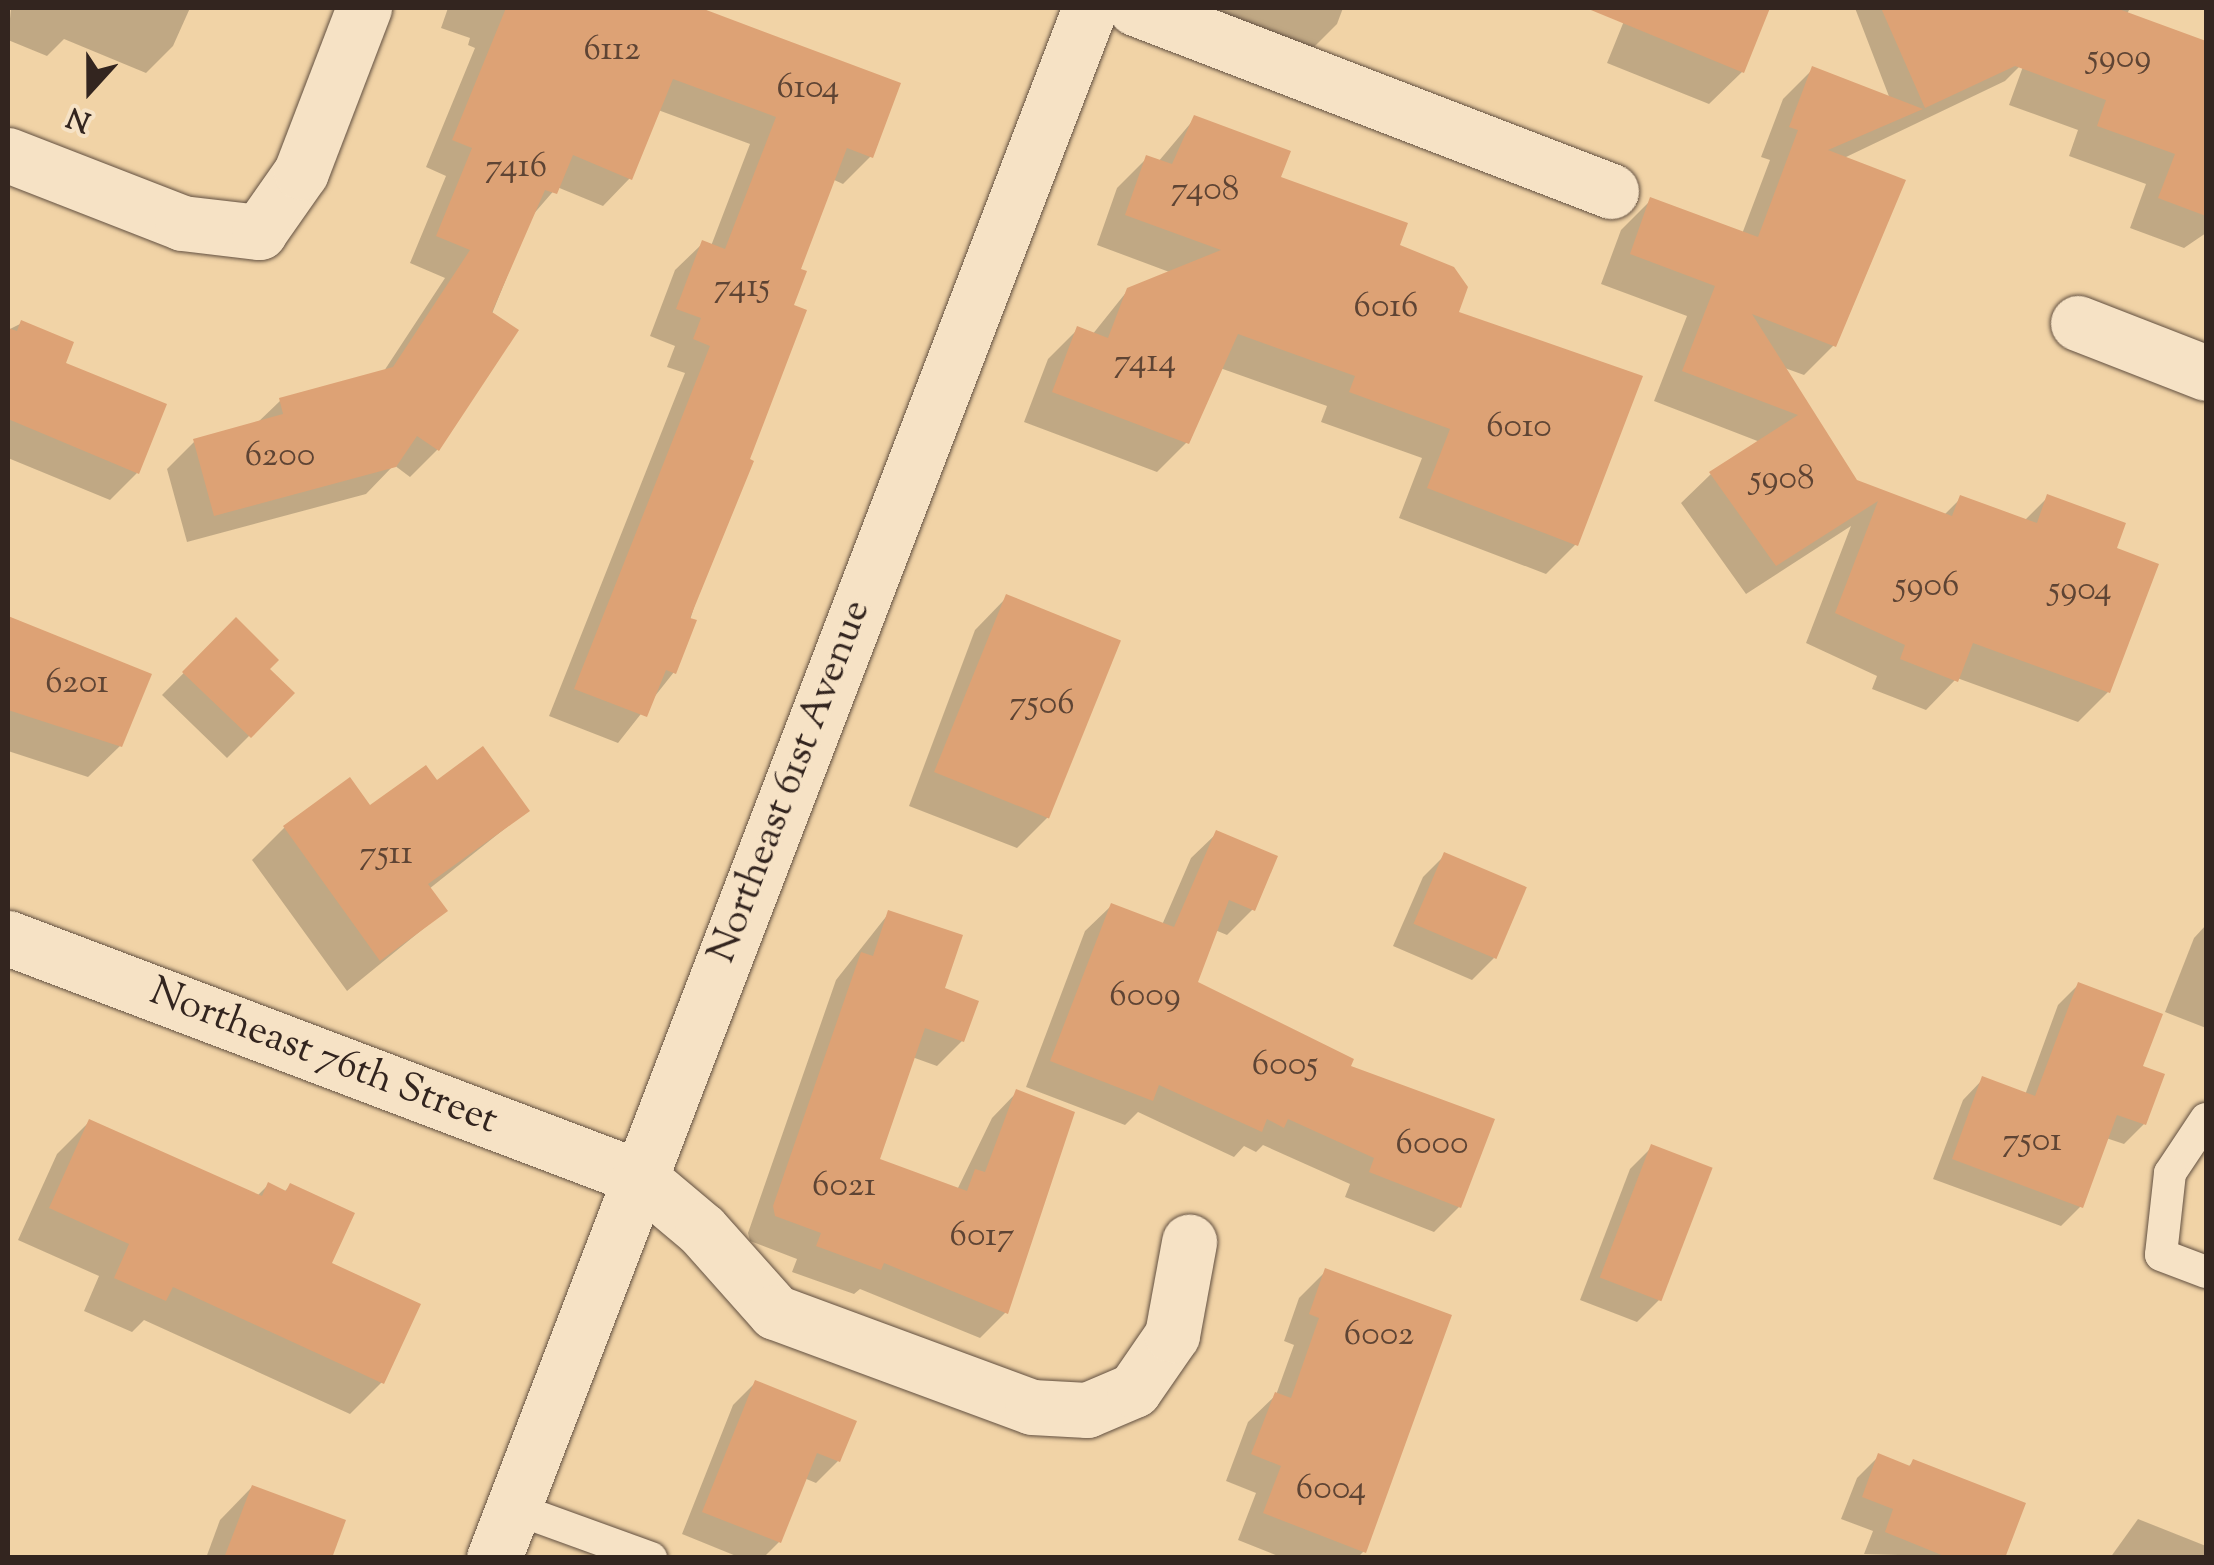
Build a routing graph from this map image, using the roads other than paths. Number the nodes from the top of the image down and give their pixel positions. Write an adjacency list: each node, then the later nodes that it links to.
1 (364, 8): 4 (street)
2 (1090, 8): 10 (street, Northeast 61st Avenue)
3 (1136, 8): 5 (street)
4 (8, 155)
5 (1611, 191)
6 (2078, 323): 7 (street)
7 (2206, 373)
8 (8, 938): 10 (street, Northeast 76th Street)
9 (2206, 1119): 12 (lane)
10 (640, 1176): 11 (street); 13 (street, Northeast 61st Avenue)
11 (1189, 1242)
12 (2206, 1272)
13 (513, 1508): 14 (street, Northeast 61st Avenue); 15 (lane)
14 (494, 1558)
15 (651, 1558)

